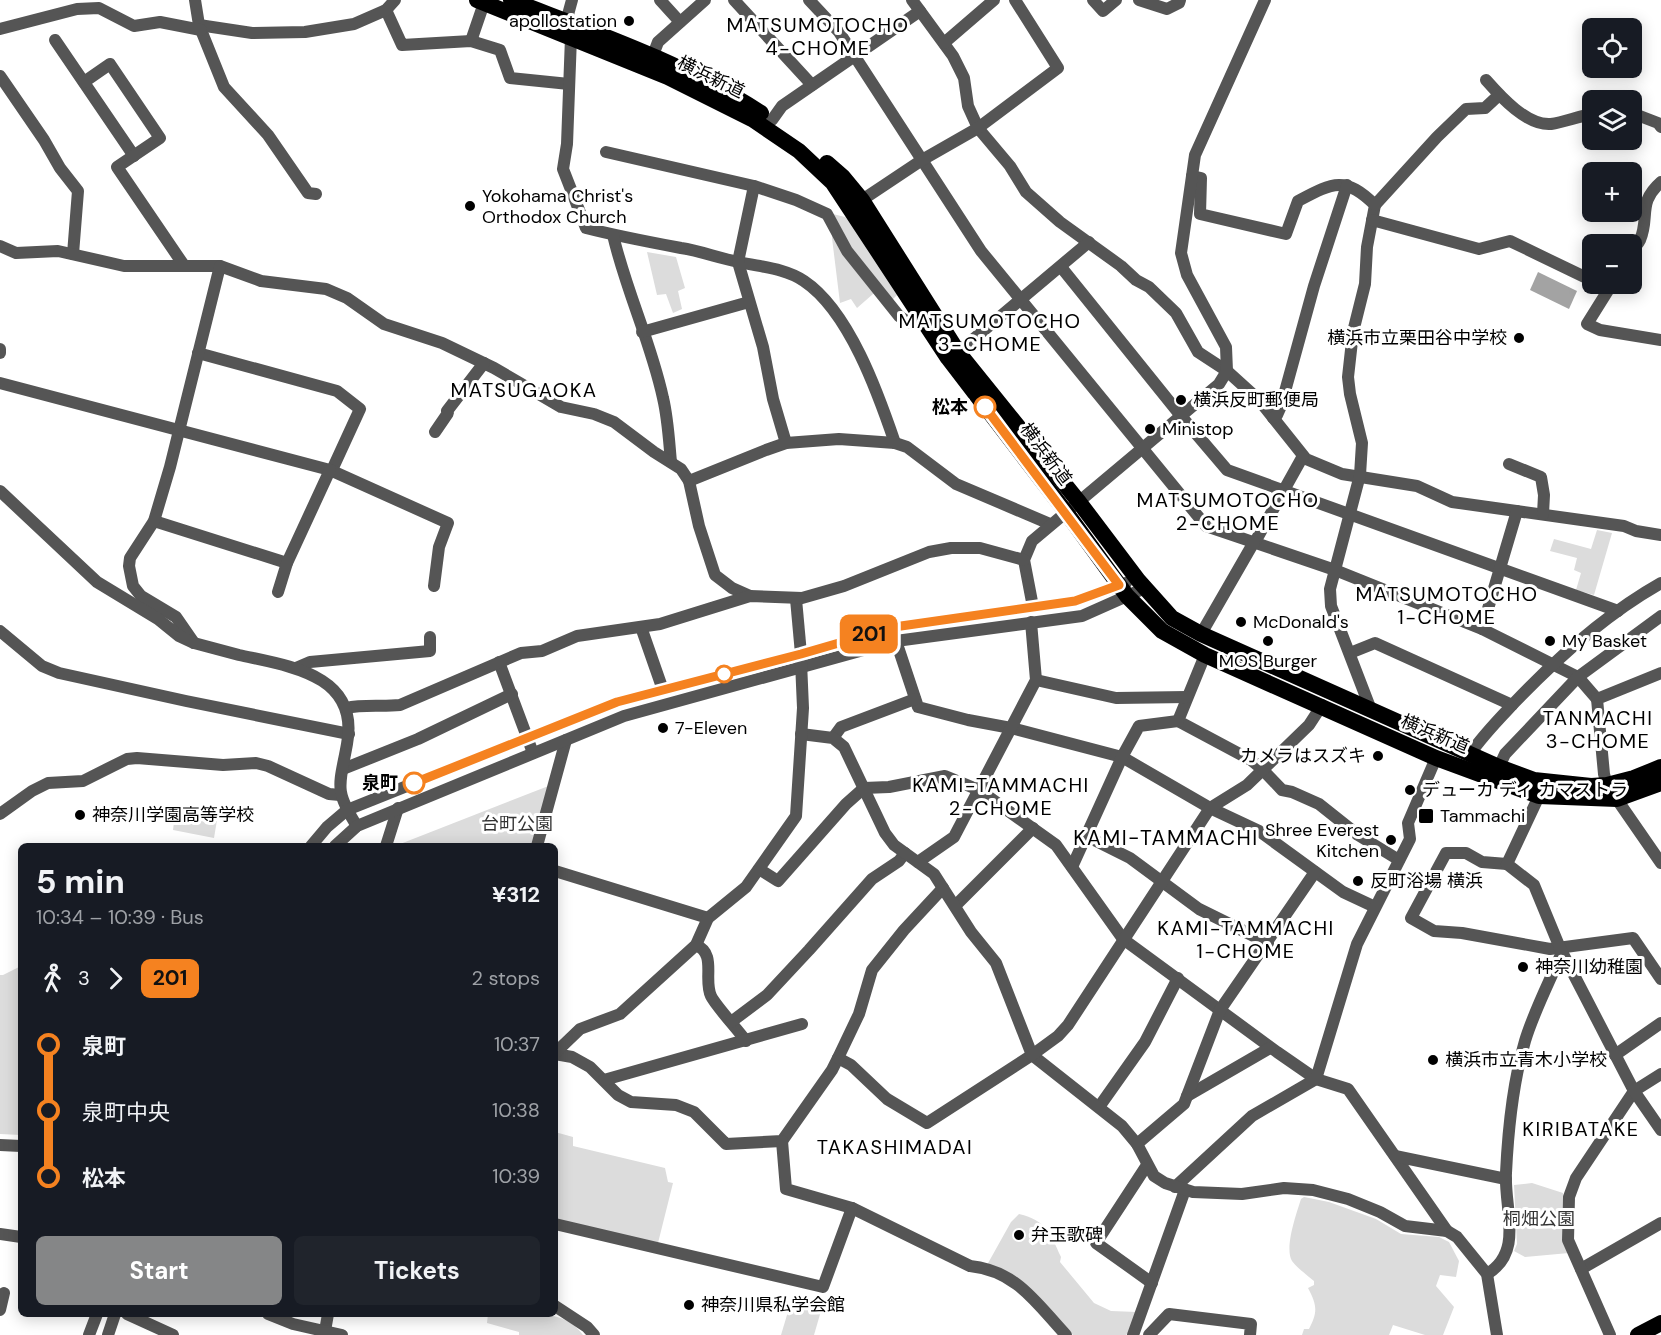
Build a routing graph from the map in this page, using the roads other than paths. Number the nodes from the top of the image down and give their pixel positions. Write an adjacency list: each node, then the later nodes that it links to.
1 (195, 0): 21 (street)
2 (395, 0): 18 (street)
3 (511, 0): 23 (highway, 横浜新道)
4 (572, 0): 23 (street)
5 (660, 0): 20 (street)
6 (705, 0): 20 (street)
7 (734, 0): 33 (street)
8 (809, 0): 27 (street)
9 (912, 0): 19 (street)
10 (994, 0): 26 (street)
11 (1015, 0): 39 (street)
12 (1093, 0): 13 (street)
13 (1116, 0)
14 (1139, 0): 15 (street)
15 (1180, 0)
16 (1264, 0): 43 (street)
17 (481, 1): 23 (highway, 横浜新道); 25 (street)
18 (386, 10): 21 (street); 25 (street)
19 (920, 11): 26 (street); 27 (street)
20 (680, 22): 28 (street)
21 (200, 27): 22 (street); 47 (street)
22 (0, 29)
23 (569, 29): 28 (highway, 横浜新道); 32 (street)
24 (56, 40): 31 (street)
25 (471, 41): 32 (street)
26 (944, 43): 39 (street)
27 (855, 56): 33 (street); 42 (street)
28 (650, 62): 37 (highway, 横浜新道); 64 (highway, 横浜新道)
29 (0, 76): 55 (street)
30 (1486, 80): 34 (street)
31 (84, 82): 41 (street); 41 (street)
32 (569, 84): 52 (street)
33 (812, 86): 37 (street)
34 (1499, 95): 36 (street); 49 (street)
35 (1642, 116): 38 (street)
36 (1582, 117)
37 (772, 120): 48 (highway, 横浜新道)
38 (1661, 127)
39 (978, 128): 42 (street); 53 (street)
40 (606, 152): 46 (street)
41 (134, 156): 57 (street)
42 (922, 160): 48 (street); 62 (street)
43 (1192, 176): 45 (street); 70 (street)
44 (1661, 182): 51 (street)
45 (1347, 185): 49 (street); 73 (street)
46 (754, 186): 56 (street); 64 (street)
47 (316, 194)
48 (862, 200): 67 (highway, 横浜新道)
49 (1375, 205): 50 (street)
50 (1372, 220): 60 (street); 83 (street)
51 (1641, 234)
52 (613, 235): 56 (street); 65 (street)
53 (1089, 242): 59 (street); 70 (street)
54 (0, 246): 55 (street)
55 (73, 254): 57 (street)
56 (738, 262): 63 (street); 77 (street)
57 (183, 264): 58 (street)
58 (220, 266): 68 (street); 69 (street)
59 (1061, 267): 62 (street); 72 (street)
60 (1582, 276)
61 (1602, 294): 66 (street)
62 (1021, 300): 67 (street); 78 (street)
63 (749, 302): 65 (street); 76 (street)
64 (921, 317): 87 (highway, 横浜新道)
65 (642, 332): 80 (street)
66 (1661, 340)
67 (958, 352): 87 (highway, 横浜新道)
68 (198, 353): 74 (street); 82 (street)
69 (484, 363): 75 (street); 80 (street)
70 (1227, 371): 72 (street); 73 (street)
71 (0, 383): 74 (street)
72 (1181, 416): 78 (street); 85 (street)
73 (1273, 418): 79 (street)
74 (178, 430): 82 (street); 91 (street)
75 (435, 432)
76 (786, 443): 77 (street); 84 (street)
77 (895, 443): 92 (street)
78 (1142, 448): 87 (street); 94 (street)
79 (1303, 456): 83 (street); 85 (street)
80 (671, 462): 84 (street)
81 (1509, 464): 90 (street)
82 (331, 470): 96 (street); 101 (street)
83 (1360, 475): 88 (street); 89 (street)
84 (689, 481): 104 (street)
85 (1283, 490): 89 (street); 94 (street)
86 (2, 495): 116 (street)
87 (1073, 507): 92 (street); 100 (highway, 横浜新道); 102 (highway, 横浜新道)
88 (1517, 511): 90 (street); 97 (street)
89 (1349, 514): 97 (street); 98 (street)
90 (1543, 514): 93 (street)
91 (154, 521): 96 (street); 116 (street)
92 (1050, 524): 95 (street)
93 (1661, 535)
94 (1254, 542): 98 (street); 113 (street)
95 (1024, 560): 105 (street); 106 (street)
96 (287, 562): 103 (street)
97 (1500, 568): 107 (street); 111 (street)
98 (1335, 570): 111 (street); 117 (street)
99 (1661, 583): 107 (street)
100 (1142, 584): 102 (street); 113 (highway, 横浜新道)
101 (434, 586)
102 (1123, 591): 106 (street); 109 (street); 119 (highway, 横浜新道)
103 (278, 592)
104 (750, 596): 105 (street); 110 (street)
105 (796, 599): 118 (street)
106 (1033, 607): 118 (street)
107 (1618, 611): 121 (street)
108 (1661, 616): 125 (street)
109 (1031, 622): 115 (street); 126 (street)
110 (641, 627): 120 (street); 127 (street)
111 (1482, 629): 121 (street)
112 (0, 632): 138 (street)
113 (1201, 634): 135 (highway, 横浜新道)
114 (430, 637): 123 (street)
115 (896, 641): 122 (street); 130 (street)
116 (194, 643): 123 (street)
117 (1350, 653): 133 (street); 135 (street)
118 (801, 654): 122 (street); 127 (street)
119 (1205, 655): 129 (street); 132 (highway, 横浜新道)
120 (499, 662): 128 (street); 134 (street)
121 (1551, 664): 125 (street); 133 (street)
122 (801, 667): 139 (street); 142 (street)
123 (296, 668): 134 (street)
124 (1661, 673): 131 (street)
125 (1578, 677): 131 (street); 147 (street)
126 (1036, 680): 129 (street); 137 (street)
127 (663, 690): 140 (street)
128 (512, 694): 140 (street); 149 (street)
129 (1187, 697): 136 (street)
130 (915, 699): 137 (street); 141 (street)
131 (1597, 699): 152 (street)
132 (1322, 705): 146 (highway, 横浜新道); 150 (street)
133 (1512, 705): 144 (street)
134 (346, 708): 138 (street)
135 (1371, 710): 144 (highway, 横浜新道)
136 (1178, 721): 145 (street); 150 (street)
137 (1011, 728): 145 (street); 154 (street)
138 (349, 734): 149 (street)
139 (801, 734): 141 (street); 175 (street)
140 (528, 738): 143 (street); 160 (street)
141 (833, 738): 153 (street)
142 (566, 740): 143 (street); 168 (street)
143 (533, 753): 158 (street)
144 (1470, 754): 147 (highway, 横浜新道)
145 (1122, 757): 159 (street); 164 (street)
146 (1436, 758): 156 (highway, 横浜新道); 170 (street)
147 (1499, 767): 152 (highway, 横浜新道)
148 (1661, 767): 152 (highway, 横浜新道)
149 (343, 769): 155 (street)
150 (1263, 770): 159 (street); 170 (street)
151 (1661, 783): 157 (highway, 横浜新道)
152 (1607, 785): 157 (street)
153 (864, 788): 154 (street); 169 (street); 175 (street)
154 (979, 790): 163 (street); 171 (street)
155 (340, 795): 160 (street); 161 (street)
156 (1539, 796): 157 (highway, 横浜新道); 173 (street)
157 (1617, 799): 172 (street)
158 (398, 808): 162 (street); 167 (street)
159 (1210, 808): 177 (street); 178 (street)
160 (347, 810): 162 (street); 165 (street)
161 (0, 814)
162 (357, 826): 166 (street)
163 (1033, 828): 174 (street); 180 (street)
164 (1086, 836): 174 (street); 178 (street)
165 (314, 843)
166 (338, 843)
167 (387, 843)
168 (538, 843)
169 (905, 853): 171 (street); 190 (street)
170 (1399, 860): 181 (street)
171 (918, 862): 179 (street)
172 (1661, 863)
173 (1507, 864): 186 (street); 186 (street)
174 (1072, 867): 183 (street)
175 (759, 869): 182 (street)
176 (558, 871): 182 (street)
177 (1316, 872): 181 (street); 184 (street)
178 (1161, 881): 183 (street); 184 (street)
179 (943, 888): 180 (street); 199 (street)
180 (954, 906): 198 (street)
181 (1375, 907): 201 (street)
182 (708, 918): 185 (street)
183 (1123, 939): 187 (street); 198 (street)
184 (1268, 943): 189 (street)
185 (696, 945): 190 (street); 195 (street)
186 (1561, 950): 188 (street); 197 (street); 213 (street)
187 (1178, 978): 189 (street); 205 (street)
188 (1661, 979)
189 (1220, 1010): 194 (street); 204 (street)
190 (732, 1022): 193 (street)
191 (1661, 1023): 197 (street)
192 (802, 1024): 193 (street)
193 (746, 1041): 202 (street)
194 (1270, 1048): 201 (street); 204 (street)
195 (558, 1050)
196 (558, 1054): 202 (street)
197 (1615, 1054): 203 (street)
198 (1032, 1055): 199 (street); 205 (street)
199 (838, 1058): 207 (street)
200 (1661, 1074): 203 (street)
201 (1316, 1079): 211 (street); 214 (street)
202 (604, 1080): 207 (street)
203 (1634, 1091): 206 (street); 221 (street)
204 (1187, 1096): 208 (street)
205 (1099, 1107): 208 (street)
206 (1661, 1130)
207 (782, 1141): 215 (street)
208 (1137, 1144): 212 (street)
209 (0, 1145): 210 (street)
210 (18, 1146)
211 (1395, 1156): 213 (street); 218 (street)
212 (1148, 1165): 214 (street); 223 (street)
213 (1506, 1179): 222 (street)
214 (1180, 1188): 218 (street); 223 (street)
215 (852, 1208): 217 (street); 239 (street)
216 (1661, 1223): 221 (street)
217 (558, 1225)
218 (1447, 1231): 222 (street)
219 (0, 1234): 220 (street)
220 (18, 1237)
221 (1581, 1269): 244 (street)
222 (1487, 1274): 243 (street)
223 (1152, 1284): 240 (street)
224 (4, 1293): 226 (street)
225 (558, 1307): 238 (street)
226 (0, 1310)
227 (96, 1317): 234 (street)
228 (114, 1317): 235 (street)
229 (134, 1317): 236 (street)
230 (276, 1317): 233 (street)
231 (327, 1317): 233 (street)
232 (1661, 1323): 245 (highway)
233 (324, 1331): 237 (street)
234 (89, 1335)
235 (108, 1335)
236 (173, 1335)
237 (342, 1335)
238 (594, 1335)
239 (1066, 1335)
240 (1133, 1335)
241 (1149, 1335): 242 (street)
242 (1250, 1335)
243 (1497, 1335)
244 (1610, 1335)
245 (1638, 1335)

